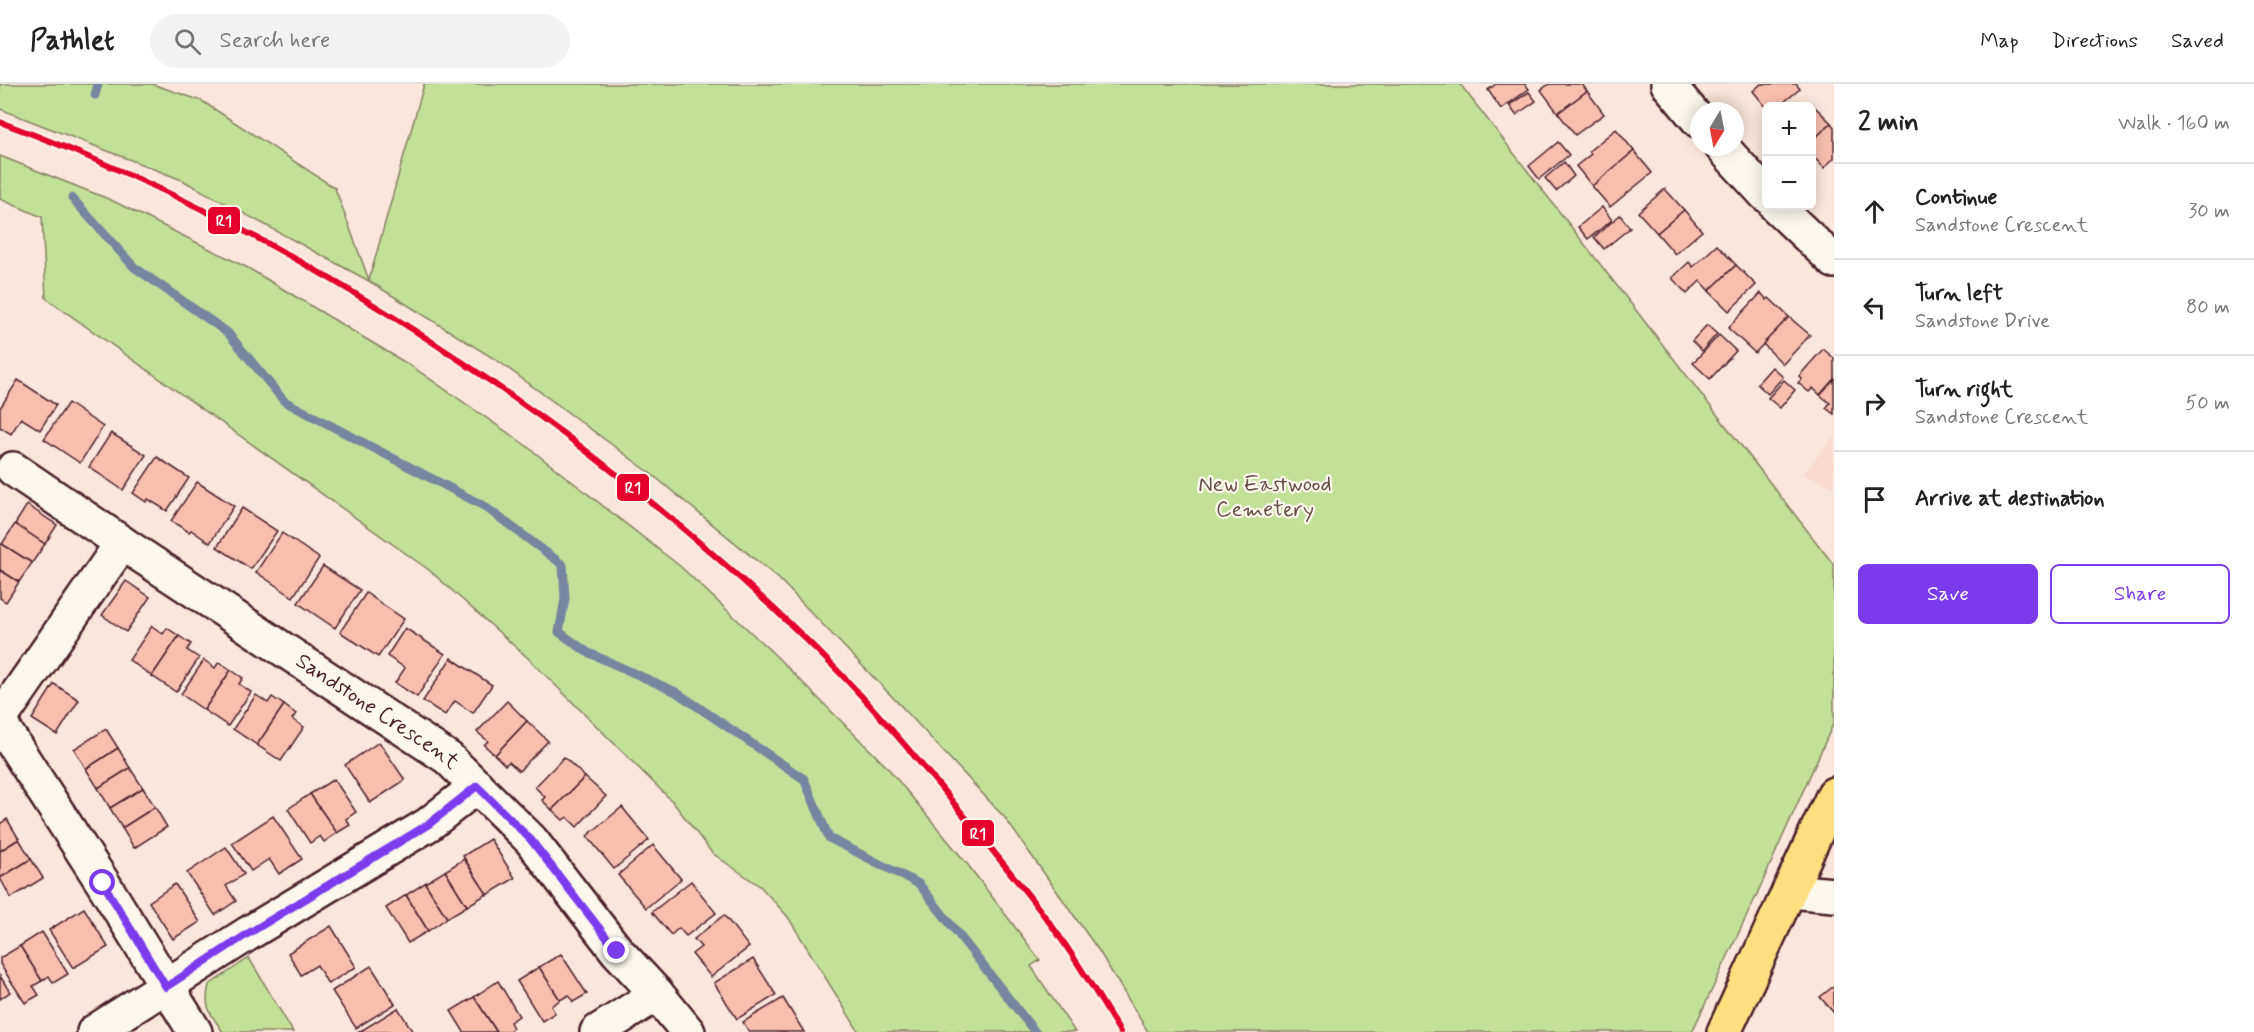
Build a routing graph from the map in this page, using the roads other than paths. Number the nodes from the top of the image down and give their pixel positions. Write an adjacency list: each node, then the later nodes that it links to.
1 (1668, 84): 2 (street)
2 (1690, 110)
3 (1730, 156): 4 (street)
4 (1762, 190)
5 (1780, 210): 6 (street)
6 (1834, 261)
7 (13, 469): 8 (street, Sandstone Crescent)
8 (122, 543): 9 (street); 11 (street, Sandstone Crescent)
9 (0, 719)
10 (0, 723): 15 (street)
11 (477, 786): 15 (street); 16 (street, Sandstone Crescent)
12 (1834, 794): 13 (main road)
13 (1789, 891): 14 (street); 21 (main road)
14 (1834, 895)
15 (166, 987): 17 (street); 18 (street)
16 (657, 994): 19 (street); 20 (street, Sandstone Crescent)
17 (94, 1032)
18 (195, 1032)
19 (597, 1032)
20 (688, 1032)
21 (1724, 1032)

